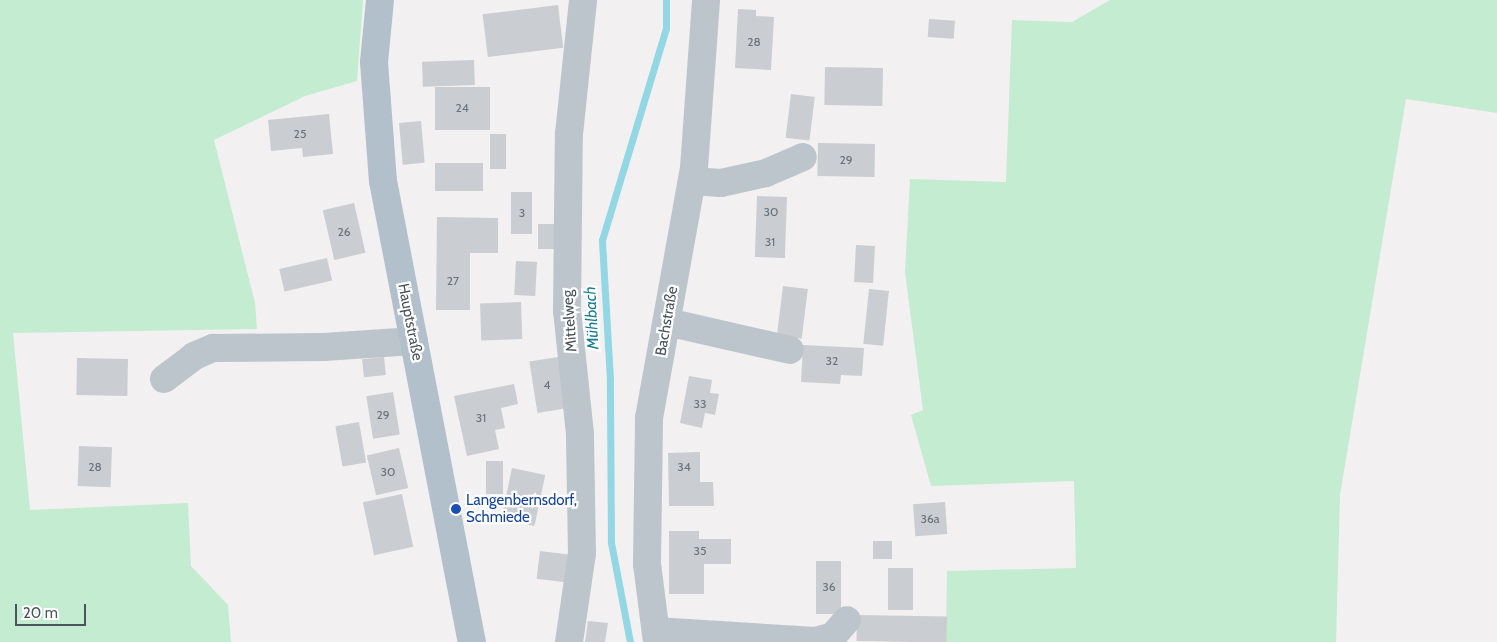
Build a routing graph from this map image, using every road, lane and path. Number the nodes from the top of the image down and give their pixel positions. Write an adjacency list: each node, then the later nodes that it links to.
1 (380, 0): 7 (main road, Hauptstraße)
2 (583, 0): 13 (street, Mittelweg)
3 (706, 0): 5 (street, Bachstraße)
4 (803, 156): 5 (street)
5 (692, 181): 6 (street, Bachstraße)
6 (666, 322): 8 (street); 11 (street, Bachstraße)
7 (414, 341): 9 (street); 12 (main road, Hauptstraße)
8 (790, 350)
9 (164, 379)
10 (847, 620): 11 (street)
11 (656, 636)
12 (472, 642)
13 (569, 642)

